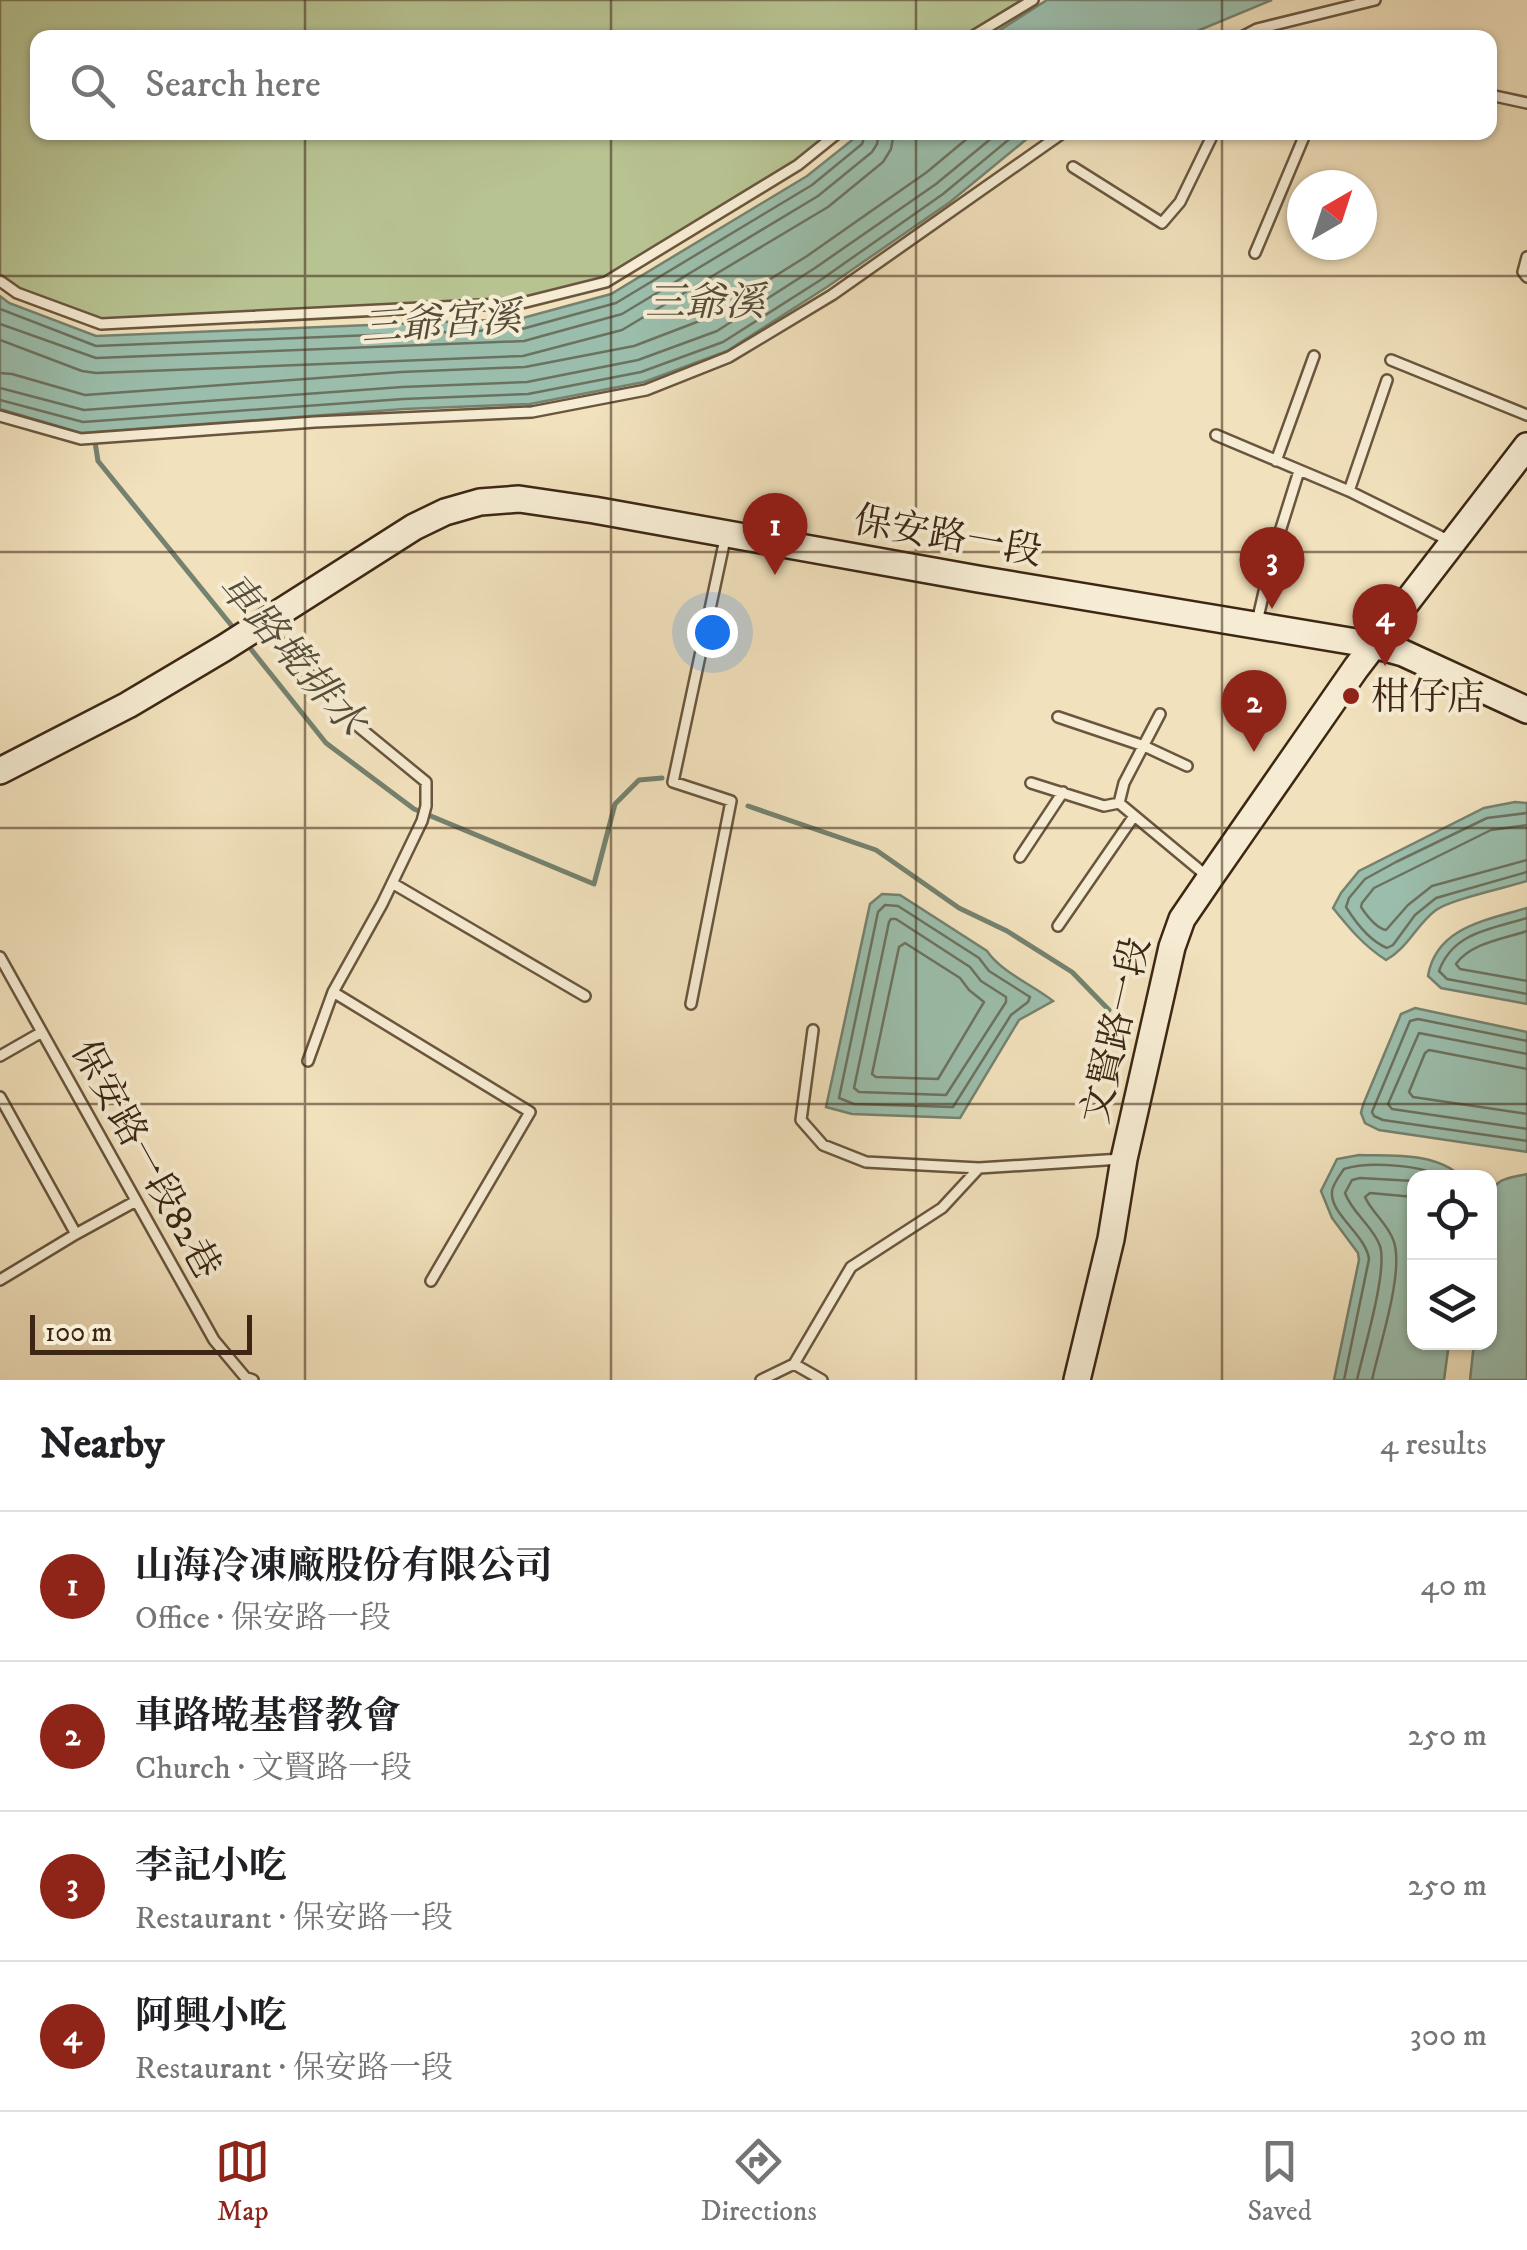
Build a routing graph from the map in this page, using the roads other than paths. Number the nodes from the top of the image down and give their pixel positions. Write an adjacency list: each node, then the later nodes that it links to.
1 (1033, 0): 3 (lane)
2 (1375, 0): 4 (lane)
3 (983, 30)
4 (1255, 30)
5 (1497, 97): 6 (lane)
6 (1527, 103)
7 (829, 140): 15 (lane)
8 (1053, 140): 20 (lane)
9 (1210, 140): 11 (lane)
10 (1303, 140): 12 (lane)
11 (1073, 167)
12 (1255, 253)
13 (1527, 258): 14 (lane)
14 (1527, 277)
15 (0, 281)
16 (1314, 356): 23 (lane)
17 (1392, 360): 19 (lane)
18 (1387, 380): 25 (lane)
19 (1527, 415)
20 (0, 416)
21 (1216, 435): 23 (lane)
22 (1527, 446): 27 (street, 文賢路一段)
23 (1276, 462): 24 (lane)
24 (1299, 470): 25 (lane); 29 (lane)
25 (1349, 491): 27 (lane)
26 (727, 532): 28 (street, 保安路一段); 29 (street, 保安路一段); 48 (lane)
27 (1455, 543): 30 (street, 文賢路一段)
28 (260, 625): 36 (street, 保安路一段); 43 (lane)
29 (1256, 625): 30 (street, 保安路一段)
30 (1374, 645): 31 (street, 保安路一段); 42 (street, 文賢路一段)
31 (1527, 710)
32 (1160, 714): 34 (lane)
33 (1058, 717): 34 (lane)
34 (1144, 746): 35 (lane); 39 (lane)
35 (1187, 766)
36 (0, 771)
37 (1031, 783): 38 (lane)
38 (1063, 792): 39 (lane); 41 (lane)
39 (1119, 803): 40 (lane)
40 (1134, 816): 42 (lane); 44 (lane)
41 (1020, 858)
42 (1210, 878): 54 (street, 文賢路一段)
43 (392, 884): 46 (lane); 47 (lane)
44 (1058, 926)
45 (0, 957): 50 (lane, 保安路一段82巷)
46 (333, 992): 52 (lane); 59 (lane)
47 (585, 996)
48 (691, 1004)
49 (812, 1030): 55 (lane)
50 (42, 1032): 51 (lane); 56 (lane, 保安路一段82巷)
51 (0, 1056)
52 (308, 1061)
53 (0, 1097): 57 (lane)
54 (1124, 1159): 55 (lane); 64 (street, 文賢路一段)
55 (979, 1168): 60 (lane)
56 (136, 1201): 57 (lane); 61 (lane, 保安路一段82巷)
57 (76, 1234): 58 (lane)
58 (0, 1280)
59 (431, 1281)
60 (794, 1364): 62 (lane); 63 (lane)
61 (253, 1380)
62 (761, 1380)
63 (822, 1380)
64 (1077, 1380)

